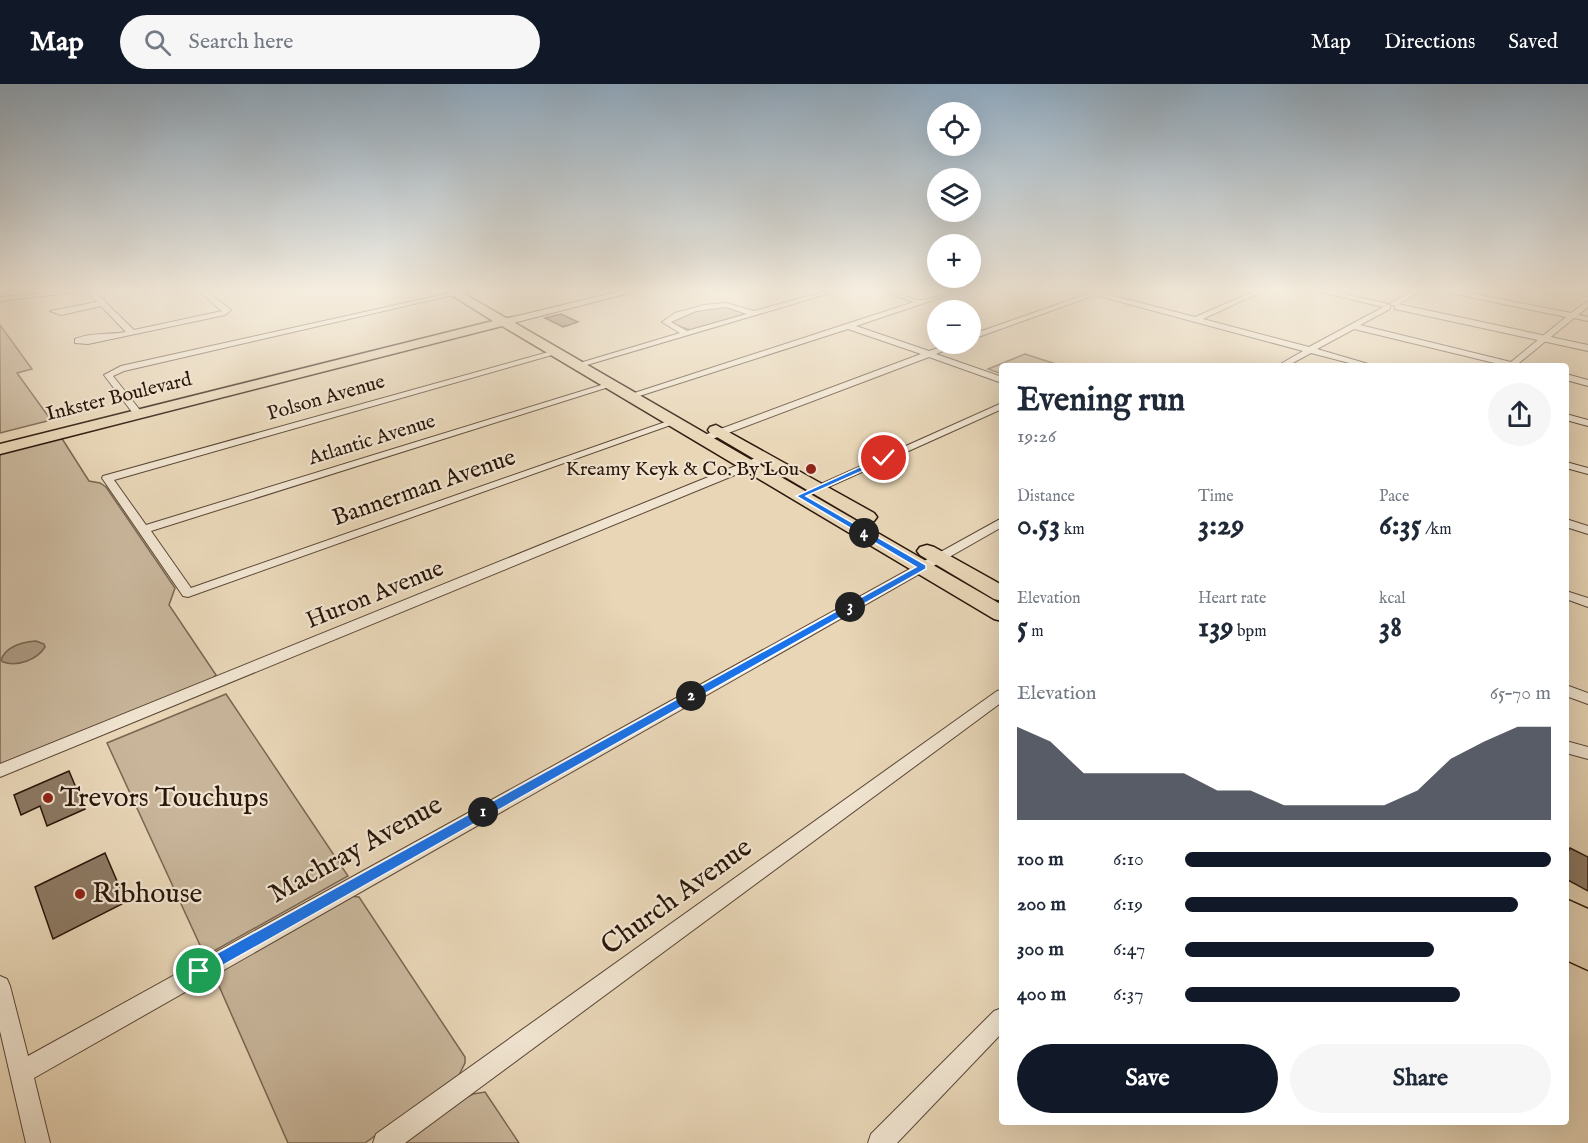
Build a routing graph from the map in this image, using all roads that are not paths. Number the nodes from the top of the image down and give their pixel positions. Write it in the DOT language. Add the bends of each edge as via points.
graph roads {
  1 [pos="244,340"];
  2 [pos="416,340"];
  3 [pos="537,340"];
  4 [pos="545,340"];
  5 [pos="661,340"];
  6 [pos="803,340"];
  7 [pos="889,340"];
  8 [pos="1274,340"];
  9 [pos="1327,340"];
  10 [pos="1411,340"];
  11 [pos="1543,340"];
  12 [pos="1552,340"];
  13 [pos="1588,348"];
  14 [pos="1310,350"];
  15 [pos="555,353"];
  16 [pos="927,354"];
  17 [pos="928,354"];
  18 [pos="585,363"];
  19 [pos="1286,363"];
  20 [pos="1360,363"];
  21 [pos="1503,363"];
  22 [pos="1518,363"];
  23 [pos="1569,378"];
  24 [pos="999,379"];
  25 [pos="1588,382"];
  26 [pos="610,385"];
  27 [pos="638,393"];
  28 [pos="999,407"];
  29 [pos="135,410"];
  30 [pos="1569,418"];
  31 [pos="674,422"];
  32 [pos="1588,423"];
  33 [pos="720,432"];
  34 [pos="0,437"];
  35 [pos="703,439"];
  36 [pos="0,449"];
  37 [pos="765,458"];
  38 [pos="748,466"];
  39 [pos="1569,466"];
  40 [pos="1588,471"];
  41 [pos="818,488"];
  42 [pos="800,496"];
  43 [pos="999,524"];
  44 [pos="1569,524"];
  45 [pos="143,530"];
  46 [pos="1588,530"];
  47 [pos="930,563"];
  48 [pos="999,593"];
  49 [pos="1569,596"];
  50 [pos="1588,603"];
  51 [pos="999,612"];
  52 [pos="1569,691"];
  53 [pos="999,697"];
  54 [pos="1588,699"];
  55 [pos="1569,748"];
  56 [pos="1588,753"];
  57 [pos="0,771"];
  58 [pos="1569,915"];
  59 [pos="1588,925"];
  60 [pos="1569,944"];
  61 [pos="1588,955"];
  62 [pos="0,986"];
  63 [pos="999,1021"];
  64 [pos="22,1072"];
  65 [pos="39,1143"];
  66 [pos="385,1143"];
  67 [pos="880,1143"];
  1 -- 29 [label="street" via="108,375"];
  2 -- 29 [label="main road, Inkster Boulevard"];
  3 -- 15 [label="main road"];
  4 -- 18 [label="main road"];
  5 -- 18 [label="street"];
  6 -- 27 [label="street"];
  7 -- 16 [label="street"];
  8 -- 14 [label="street"];
  9 -- 14 [label="street"];
  10 -- 21 [label="street"];
  11 -- 22 [label="street"];
  12 -- 13 [label="street"];
  14 -- 19 [label="street"];
  14 -- 20 [label="street"];
  15 -- 18 [label="main road"];
  15 -- 45 [label="street, Polson Avenue" via="107,478"];
  17 -- 24 [label="street"];
  17 -- 33 [label="street"];
  18 -- 26 [label="main road"];
  18 -- 27 [label="main road"];
  23 -- 25 [label="street"];
  26 -- 27 [label="main road"];
  26 -- 45 [label="street, Atlantic Avenue"];
  27 -- 31 [label="main road"];
  27 -- 33 [label="main road"];
  28 -- 41 [label="street"];
  29 -- 34 [label="main road, Inkster Boulevard"];
  29 -- 36 [label="main road, Inkster Boulevard"];
  30 -- 32 [label="street"];
  31 -- 35 [label="main road"];
  31 -- 45 [label="street, Bannerman Avenue" via="188,594"];
  33 -- 35 [label="street"];
  33 -- 37 [label="main road"];
  35 -- 38 [label="main road"];
  37 -- 38 [label="street, Huron Avenue"];
  37 -- 41 [label="main road"];
  38 -- 42 [label="main road"];
  38 -- 57 [label="street, Huron Avenue"];
  39 -- 40 [label="street"];
  41 -- 42 [label="street"];
  41 -- 47 [label="main road"];
  42 -- 47 [label="main road"];
  43 -- 47 [label="street, Machray Avenue"];
  44 -- 46 [label="street"];
  47 -- 48 [label="main road"];
  47 -- 51 [label="main road"];
  47 -- 64 [label="street, Machray Avenue"];
  49 -- 50 [label="street"];
  52 -- 54 [label="street"];
  53 -- 66 [label="street, Church Avenue"];
  55 -- 56 [label="street"];
  58 -- 59 [label="main road"];
  60 -- 61 [label="main road"];
  62 -- 64 [label="street"];
  63 -- 67 [label="street"];
  64 -- 65 [label="street"];
}
